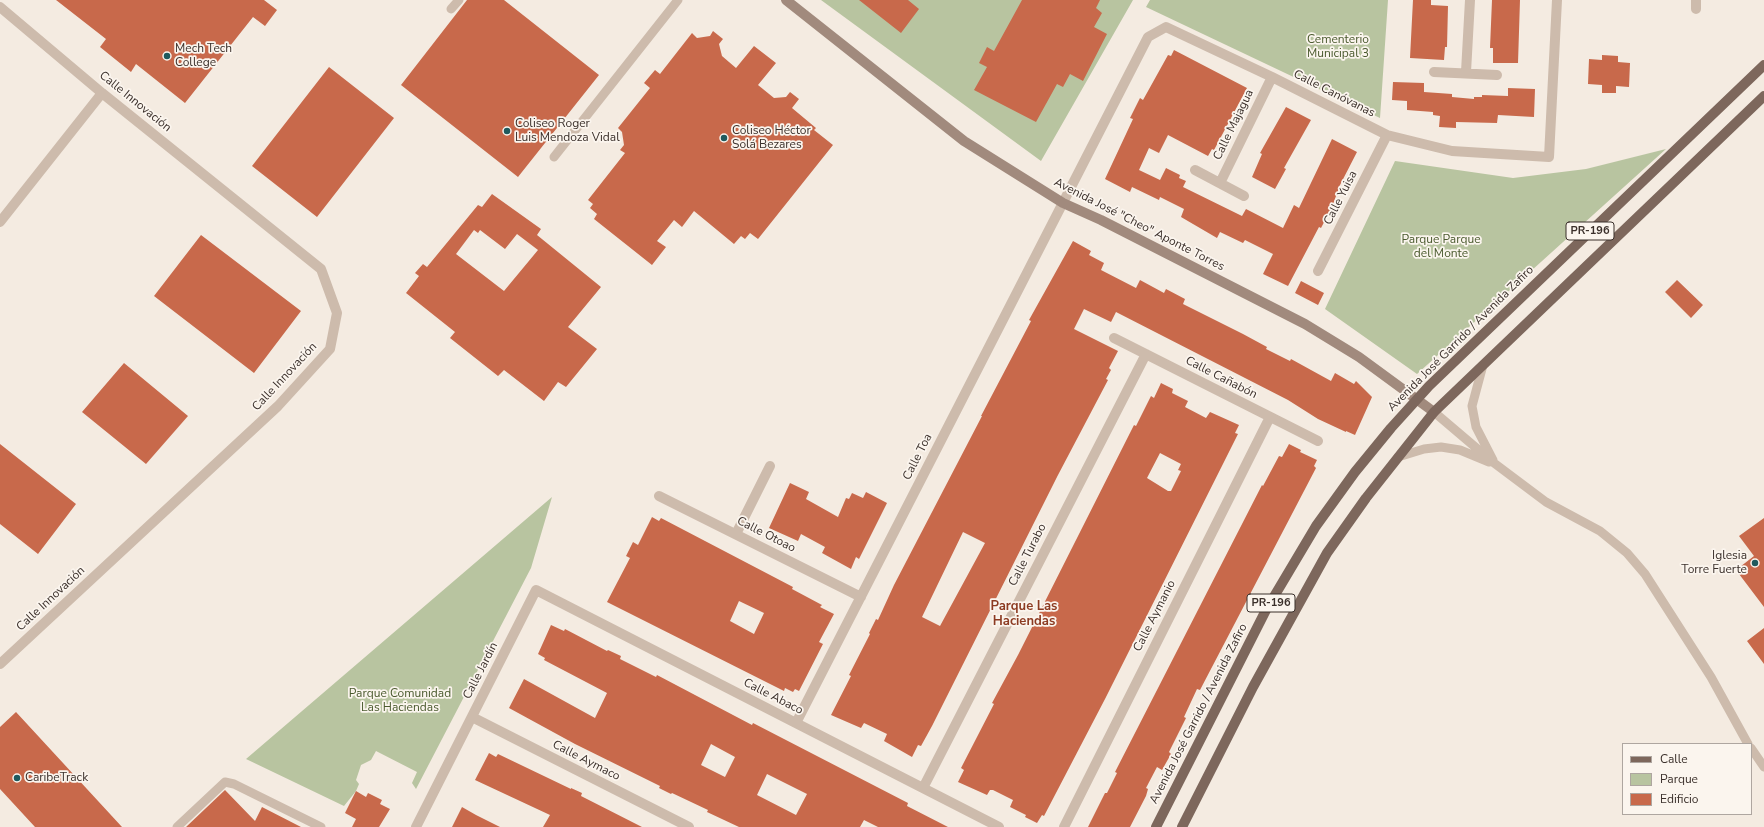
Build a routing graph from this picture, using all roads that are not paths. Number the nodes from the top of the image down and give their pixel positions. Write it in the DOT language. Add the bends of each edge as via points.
graph roads {
  1 [pos="459,0"];
  2 [pos="678,0"];
  3 [pos="786,0"];
  4 [pos="1470,0"];
  5 [pos="1557,0"];
  6 [pos="0,7"];
  7 [pos="451,9"];
  8 [pos="1764,65"];
  9 [pos="1434,72"];
  10 [pos="1466,72"];
  11 [pos="1497,75"];
  12 [pos="1272,77"];
  13 [pos="102,93"];
  14 [pos="1764,96"];
  15 [pos="1387,135"];
  16 [pos="554,157"];
  17 [pos="1195,170"];
  18 [pos="1220,183"];
  19 [pos="1244,196"];
  20 [pos="1063,203"];
  21 [pos="0,222"];
  22 [pos="1318,271"];
  23 [pos="1114,338"];
  24 [pos="1146,354"];
  25 [pos="1483,364"];
  26 [pos="1417,399"];
  27 [pos="1434,412"];
  28 [pos="1270,417"];
  29 [pos="1318,441"];
  30 [pos="1398,457"];
  31 [pos="1494,464"];
  32 [pos="770,466"];
  33 [pos="659,496"];
  34 [pos="736,534"];
  35 [pos="536,590"];
  36 [pos="861,597"];
  37 [pos="0,664"];
  38 [pos="472,717"];
  39 [pos="796,723"];
  40 [pos="1747,743"];
  41 [pos="1752,749"];
  42 [pos="1764,767"];
  43 [pos="923,788"];
  44 [pos="177,827"];
  45 [pos="321,827"];
  46 [pos="416,827"];
  47 [pos="689,827"];
  48 [pos="999,827"];
  49 [pos="1064,827"];
  50 [pos="1156,827"];
  51 [pos="1182,827"];
  1 -- 7 [label="lane"];
  2 -- 16 [label="lane"];
  3 -- 20 [label="street, Avenida José \"Cheo\" Aponte Torres" via="952,133"];
  4 -- 10 [label="street"];
  5 -- 15 [label="street, Calle Canóvanas" via="1549,157 1452,151"];
  6 -- 13 [label="street, Calle Innovación"];
  8 -- 26 [label="main road, Avenida José Garrido / Avenida Zafiro / PR-196"];
  9 -- 10 [label="street"];
  10 -- 11 [label="street"];
  12 -- 15 [label="street, Calle Canóvanas"];
  12 -- 18 [label="street, Calle Majagua"];
  12 -- 20 [label="street, Calle Canóvanas" via="1166,27 1148,37"];
  13 -- 21 [label="street"];
  13 -- 37 [label="street, Calle Innovación" via="321,269 337,313 330,349 278,406"];
  14 -- 25 [label="main road, PR-196"];
  15 -- 22 [label="street, Calle Yuisa"];
  17 -- 18 [label="street"];
  18 -- 19 [label="street"];
  20 -- 26 [label="street, Avenida José \"Cheo\" Aponte Torres" via="1305,324 1359,357"];
  20 -- 36 [label="street, Calle Toa"];
  23 -- 24 [label="street, Calle Cañabón"];
  24 -- 28 [label="street, Calle Cañabón"];
  24 -- 43 [label="street, Calle Turabo"];
  25 -- 27 [label="main road, PR-196"];
  25 -- 31 [label="lane" via="1472,406 1476,427"];
  26 -- 27 [label="street, Avenida José \"Cheo\" Aponte Torres"];
  26 -- 50 [label="main road, Avenida José Garrido / Avenida Zafiro / PR-196" via="1355,472 1316,526 1266,610"];
  27 -- 30 [label="main road, PR-196"];
  27 -- 31 [label="lane"];
  28 -- 29 [label="street, Calle Cañabón"];
  28 -- 49 [label="street, Calle Aymanio"];
  30 -- 31 [label="lane" via="1424,449 1442,447 1460,450"];
  30 -- 51 [label="main road, PR-196" via="1327,553 1252,687"];
  31 -- 40 [label="lane" via="1546,502 1600,531 1628,553 1645,574 1711,677"];
  32 -- 34 [label="street"];
  33 -- 34 [label="street, Calle Otoao"];
  34 -- 36 [label="street, Calle Otoao"];
  35 -- 38 [label="street, Calle Jardín"];
  35 -- 39 [label="street, Calle Abaco"];
  36 -- 39 [label="street, Calle Toa"];
  38 -- 46 [label="street, Calle Jardín"];
  38 -- 47 [label="street, Calle Aymaco"];
  39 -- 43 [label="street, Calle Abaco"];
  41 -- 42 [label="lane"];
  43 -- 48 [label="street, Calle Abaco"];
  44 -- 45 [label="lane" via="225,782 234,784"];
}
